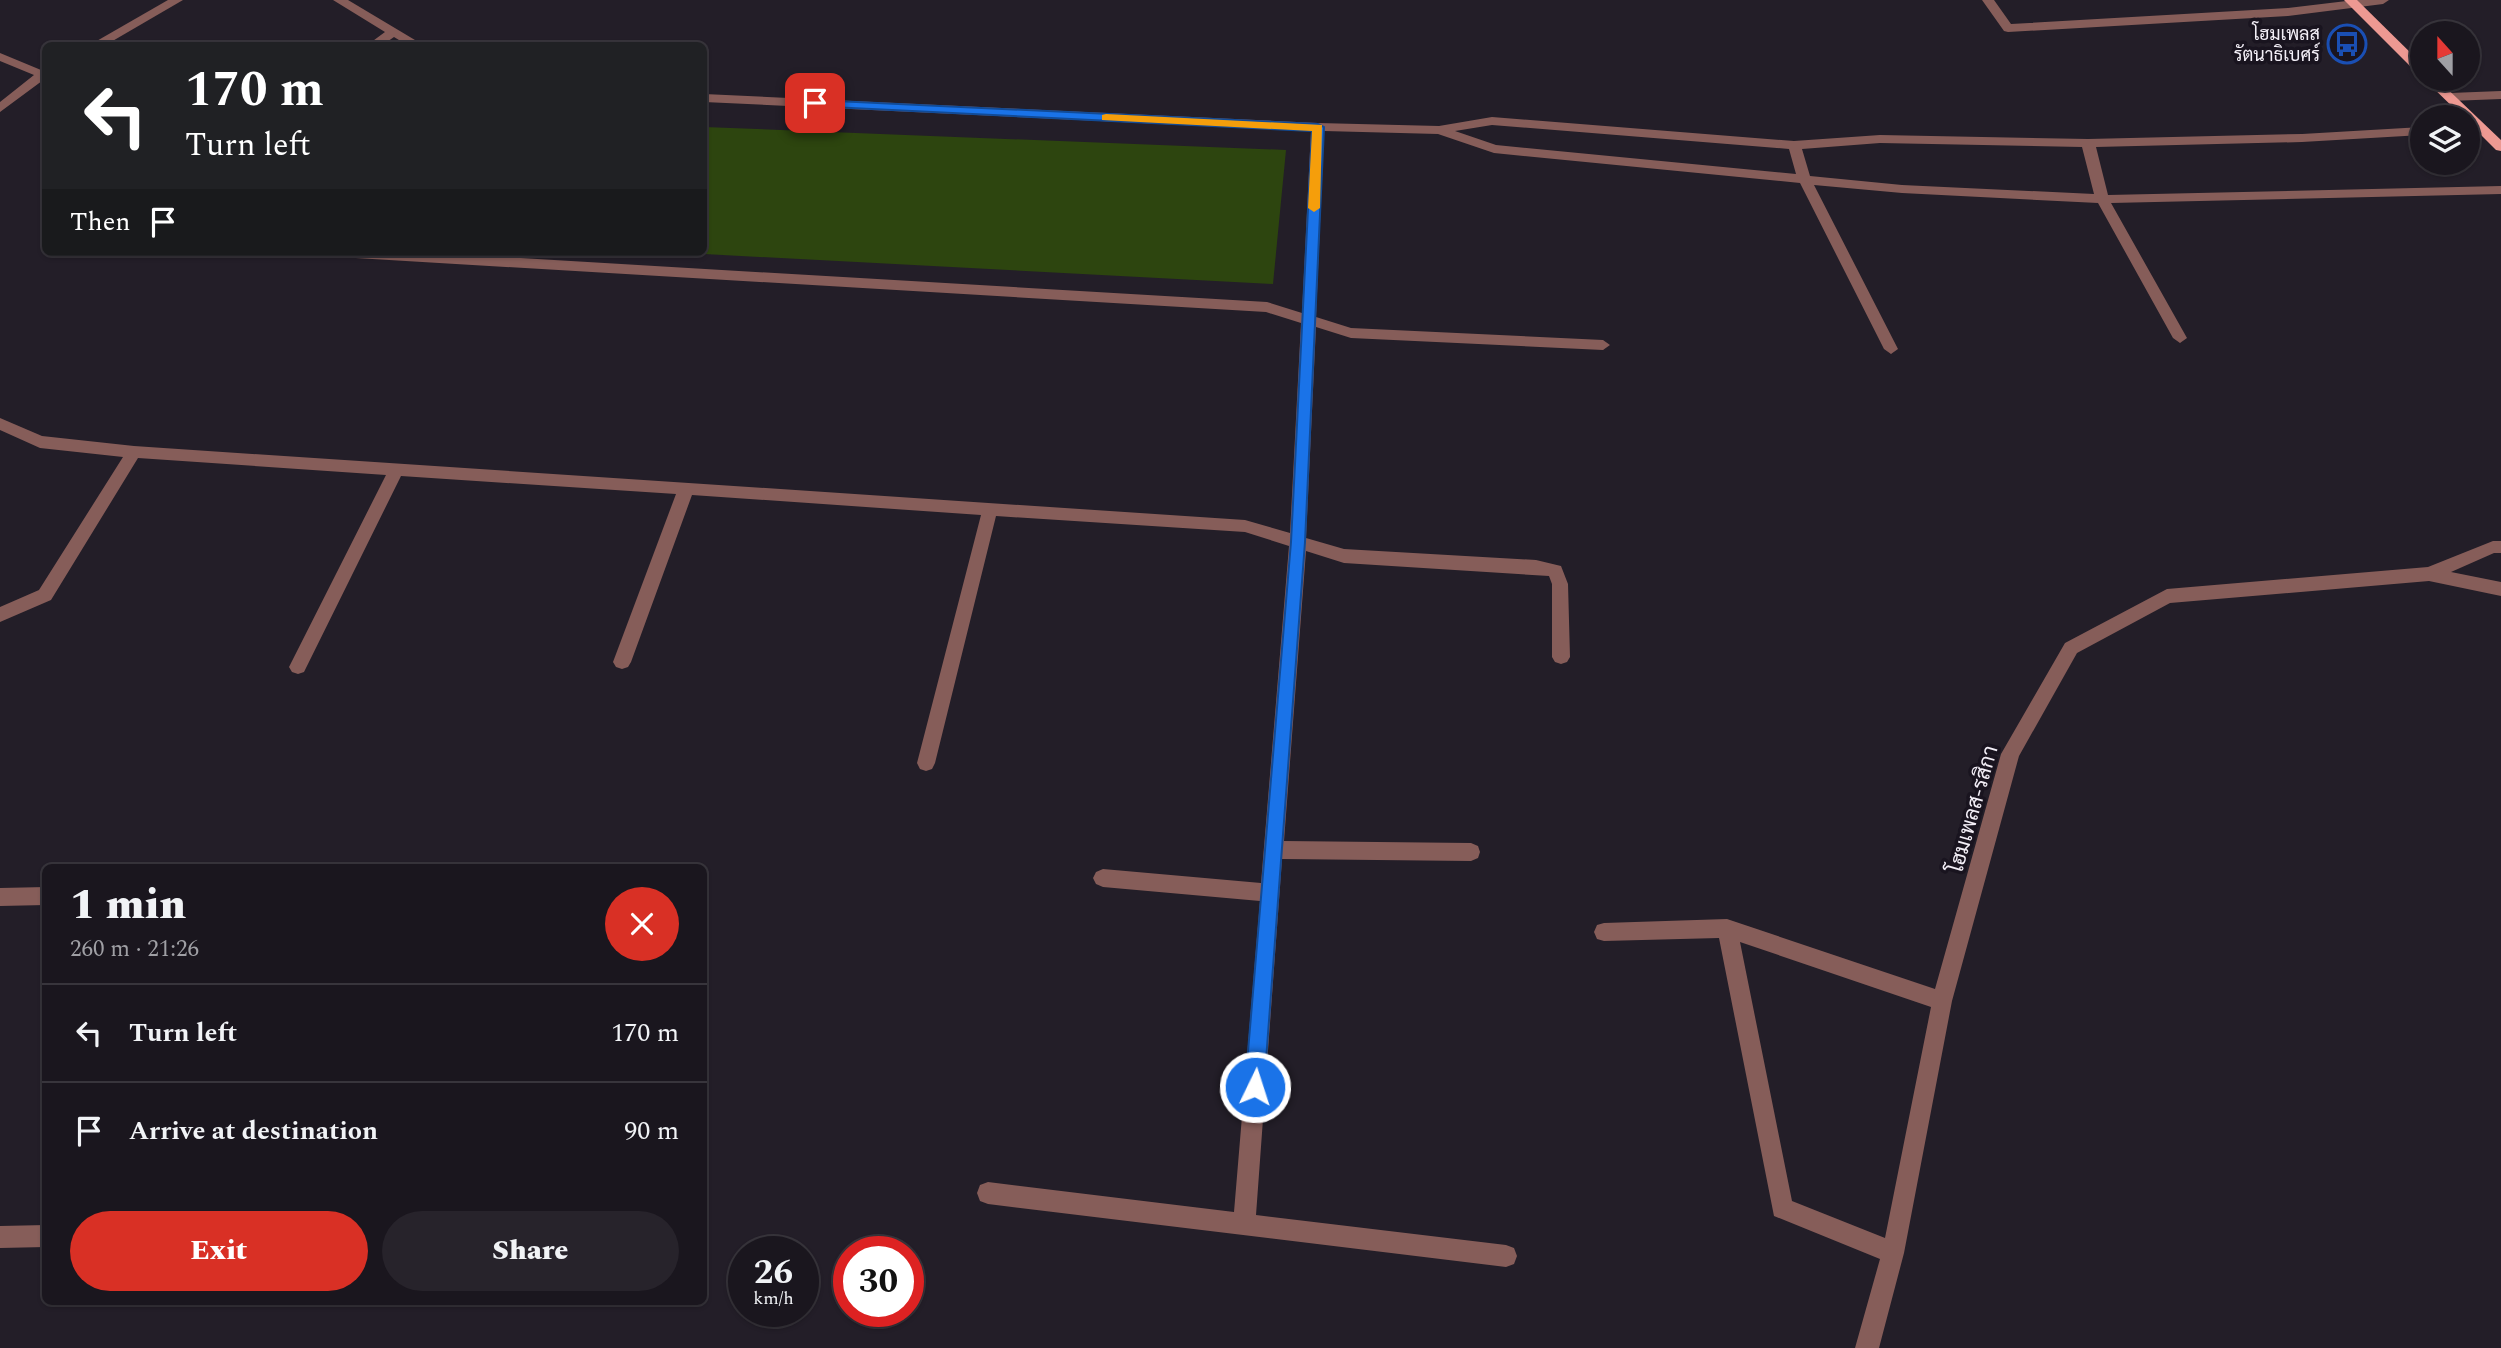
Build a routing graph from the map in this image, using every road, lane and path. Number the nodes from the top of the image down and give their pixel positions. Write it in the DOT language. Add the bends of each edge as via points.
graph roads {
  1 [pos="177,0"];
  2 [pos="340,0"];
  3 [pos="1988,0"];
  4 [pos="2383,0"];
  5 [pos="2352,2"];
  6 [pos="394,31"];
  7 [pos="101,42"];
  8 [pos="378,42"];
  9 [pos="412,42"];
  10 [pos="0,57"];
  11 [pos="2410,59"];
  12 [pos="42,73"];
  13 [pos="42,74"];
  14 [pos="2443,91"];
  15 [pos="2501,95"];
  16 [pos="2450,97"];
  17 [pos="707,98"];
  18 [pos="2456,105"];
  19 [pos="0,108"];
  20 [pos="1318,127"];
  21 [pos="1438,130"];
  22 [pos="2410,132"];
  23 [pos="2480,132"];
  24 [pos="2088,143"];
  25 [pos="1794,145"];
  26 [pos="2501,147"];
  27 [pos="1804,178"];
  28 [pos="2501,190"];
  29 [pos="2102,199"];
  30 [pos="406,256"];
  31 [pos="1310,320"];
  32 [pos="2180,338"];
  33 [pos="1602,345"];
  34 [pos="1891,349"];
  35 [pos="0,424"];
  36 [pos="134,452"];
  37 [pos="396,470"];
  38 [pos="686,489"];
  39 [pos="990,509"];
  40 [pos="1298,542"];
  41 [pos="2501,547"];
  42 [pos="2430,574"];
  43 [pos="2501,589"];
  44 [pos="0,615"];
  45 [pos="1561,657"];
  46 [pos="622,662"];
  47 [pos="298,667"];
  48 [pos="926,763"];
  49 [pos="1274,850"];
  50 [pos="1471,852"];
  51 [pos="1103,878"];
  52 [pos="1270,893"];
  53 [pos="42,896"];
  54 [pos="0,897"];
  55 [pos="1727,928"];
  56 [pos="1604,932"];
  57 [pos="1942,1001"];
  58 [pos="988,1193"];
  59 [pos="1244,1225"];
  60 [pos="42,1236"];
  61 [pos="0,1237"];
  62 [pos="1893,1253"];
  63 [pos="1506,1256"];
  64 [pos="1867,1348"];
  1 -- 7 [label="street"];
  2 -- 6 [label="street"];
  3 -- 5 [label="street" via="2008,28 2288,12"];
  4 -- 5 [label="street"];
  5 -- 11 [label="main road"];
  6 -- 8 [label="street"];
  6 -- 9 [label="street"];
  10 -- 12 [label="street"];
  13 -- 19 [label="street"];
  14 -- 16 [label="main road"];
  15 -- 16 [label="street"];
  16 -- 18 [label="main road"];
  17 -- 20 [label="street"];
  20 -- 21 [label="street"];
  20 -- 31 [label="street"];
  21 -- 25 [label="street" via="1492,121"];
  21 -- 27 [label="street" via="1494,149"];
  22 -- 24 [label="street"];
  23 -- 26 [label="main road"];
  24 -- 25 [label="street" via="1880,139"];
  24 -- 29 [label="street"];
  25 -- 27 [label="street"];
  27 -- 29 [label="street" via="1902,189"];
  27 -- 34 [label="street"];
  28 -- 29 [label="street"];
  29 -- 32 [label="street"];
  30 -- 31 [label="street" via="1267,307"];
  31 -- 33 [label="street" via="1351,333"];
  31 -- 40 [label="street"];
  35 -- 36 [label="street" via="40,442"];
  36 -- 37 [label="street"];
  36 -- 44 [label="street" via="45,595"];
  37 -- 38 [label="street"];
  37 -- 47 [label="street"];
  38 -- 39 [label="street"];
  38 -- 46 [label="street"];
  39 -- 40 [label="street" via="1245,526"];
  39 -- 48 [label="street"];
  40 -- 45 [label="street" via="1344,556 1555,571 1560,584"];
  40 -- 49 [label="street"];
  41 -- 42 [label="street"];
  42 -- 43 [label="street, โฮมเพลส-รสิกา"];
  42 -- 57 [label="street, โฮมเพลส-รสิกา" via="2167,596 2070,648 2010,754"];
  49 -- 50 [label="street"];
  49 -- 52 [label="street"];
  51 -- 52 [label="street"];
  52 -- 59 [label="street"];
  53 -- 54 [label="street"];
  55 -- 56 [label="street"];
  55 -- 57 [label="street"];
  55 -- 62 [label="street" via="1782,1208"];
  57 -- 62 [label="street, โฮมเพลส-รสิกา"];
  58 -- 59 [label="street"];
  59 -- 63 [label="street"];
  60 -- 61 [label="street"];
  62 -- 64 [label="street, โฮมเพลส-รสิกา"];
}
